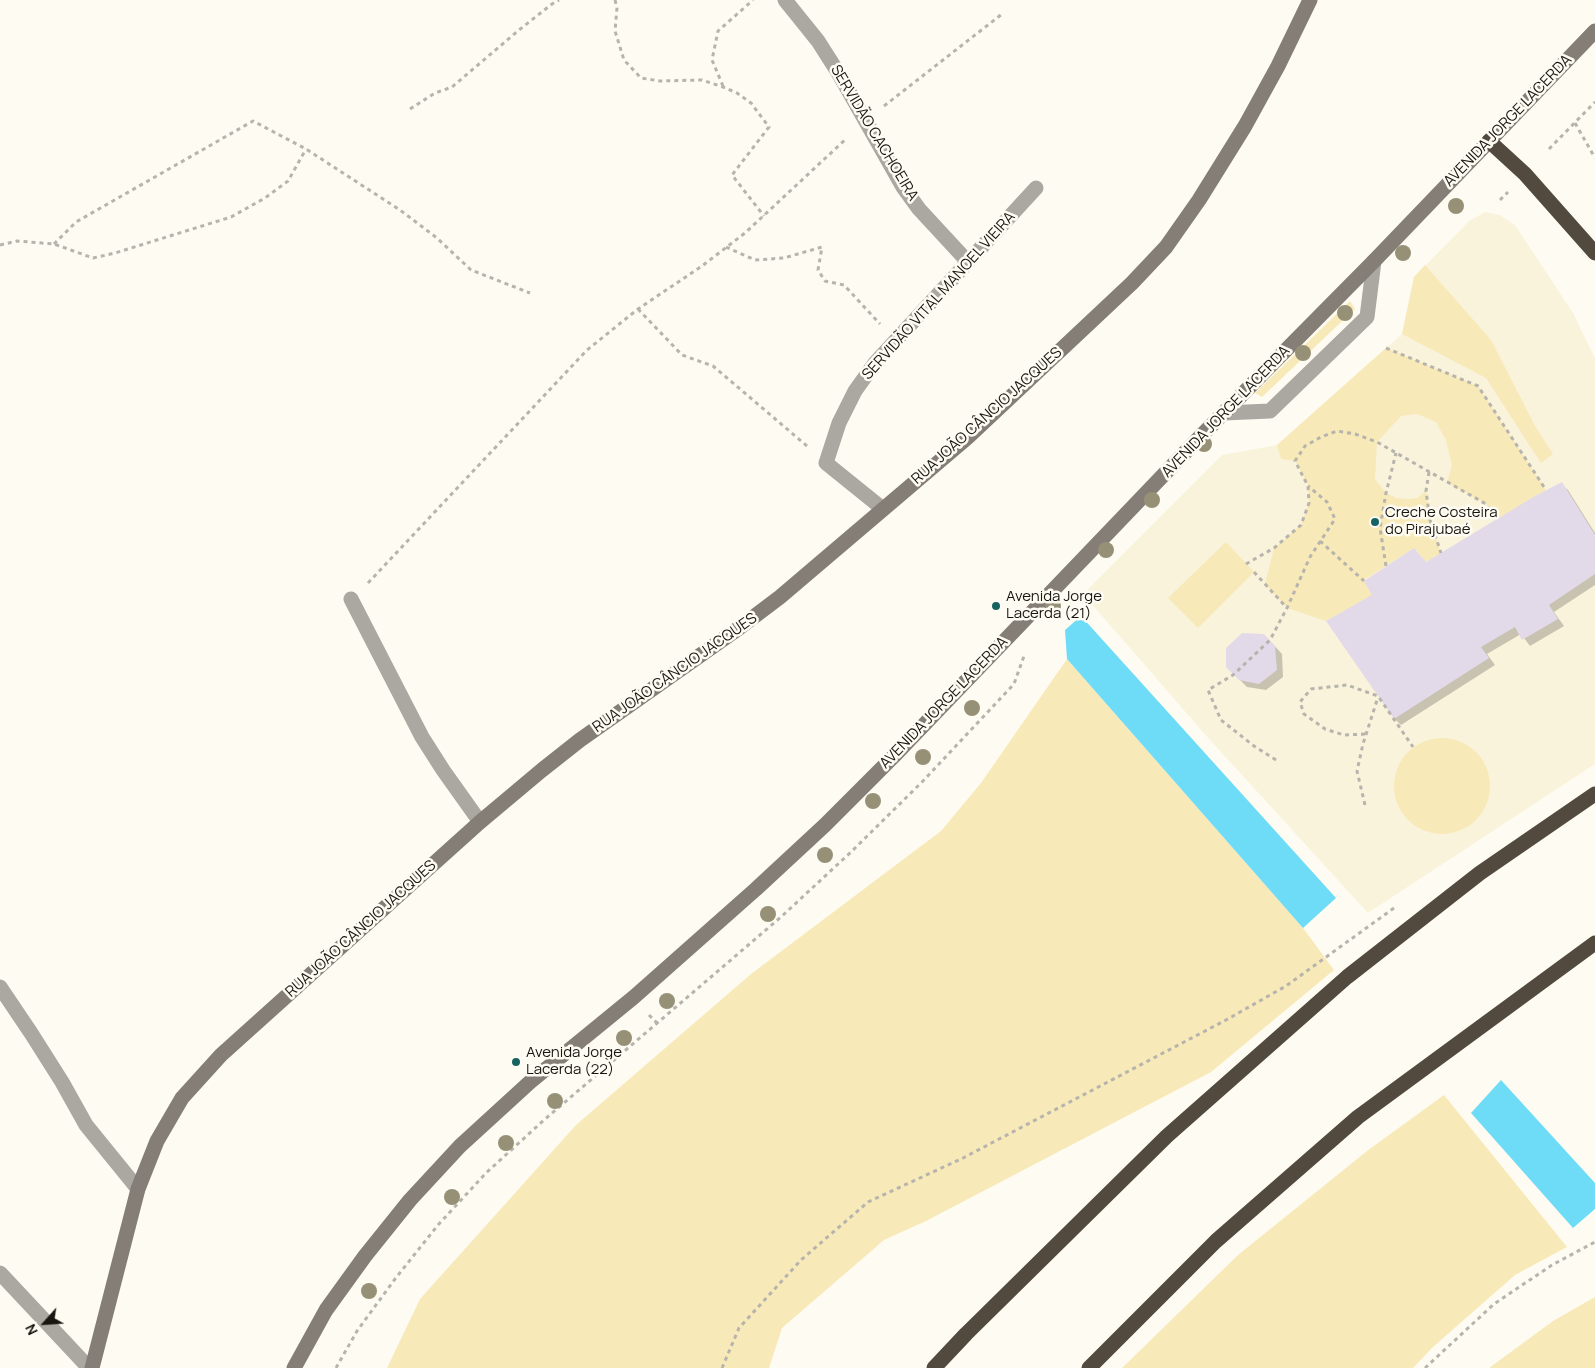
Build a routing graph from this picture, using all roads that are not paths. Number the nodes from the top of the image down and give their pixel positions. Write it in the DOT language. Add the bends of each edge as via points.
graph roads {
  1 [pos="785,0"];
  2 [pos="1310,0"];
  3 [pos="1595,31"];
  4 [pos="1489,141"];
  5 [pos="1036,188"];
  6 [pos="1595,253"];
  7 [pos="1374,261"];
  8 [pos="968,262"];
  9 [pos="1224,413"];
  10 [pos="883,509"];
  11 [pos="351,598"];
  12 [pos="1595,794"];
  13 [pos="480,822"];
  14 [pos="1595,943"];
  15 [pos="0,988"];
  16 [pos="138,1189"];
  17 [pos="0,1273"];
  18 [pos="90,1368"];
  19 [pos="294,1368"];
  20 [pos="934,1368"];
  21 [pos="1089,1368"];
  1 -- 8 [label="street, SERVIDÃO CACHOEIRA" via="839,74 903,187"];
  2 -- 10 [label="street, RUA JOÃO CÂNCIO JACQUES" via="1245,126 1166,247 968,437"];
  3 -- 4 [label="street, AVENIDA JORGE LACERDA"];
  4 -- 6 [label="highway" via="1525,174"];
  4 -- 7 [label="street, AVENIDA JORGE LACERDA"];
  5 -- 8 [label="street, SERVIDÃO VITAL MANOEL VIEIRA"];
  7 -- 9 [label="street, AVENIDA JORGE LACERDA"];
  7 -- 9 [label="street" via="1367,317 1270,411"];
  8 -- 10 [label="street, SERVIDÃO VITAL MANOEL VIEIRA" via="875,363 839,422 826,463"];
  9 -- 19 [label="street, AVENIDA JORGE LACERDA" via="826,825 634,997 525,1087 460,1146 410,1200 365,1256 326,1310"];
  10 -- 13 [label="street, RUA JOÃO CÂNCIO JACQUES" via="780,597 580,740"];
  11 -- 13 [label="street" via="422,737"];
  12 -- 20 [label="highway" via="1480,873 1347,977 1167,1136"];
  13 -- 16 [label="street, RUA JOÃO CÂNCIO JACQUES" via="221,1055 182,1098 157,1141"];
  14 -- 21 [label="highway" via="1358,1117 1216,1241"];
  15 -- 16 [label="street" via="62,1082 86,1125"];
  16 -- 18 [label="street, RUA JOÃO CÂNCIO JACQUES"];
  17 -- 18 [label="street"];
}
